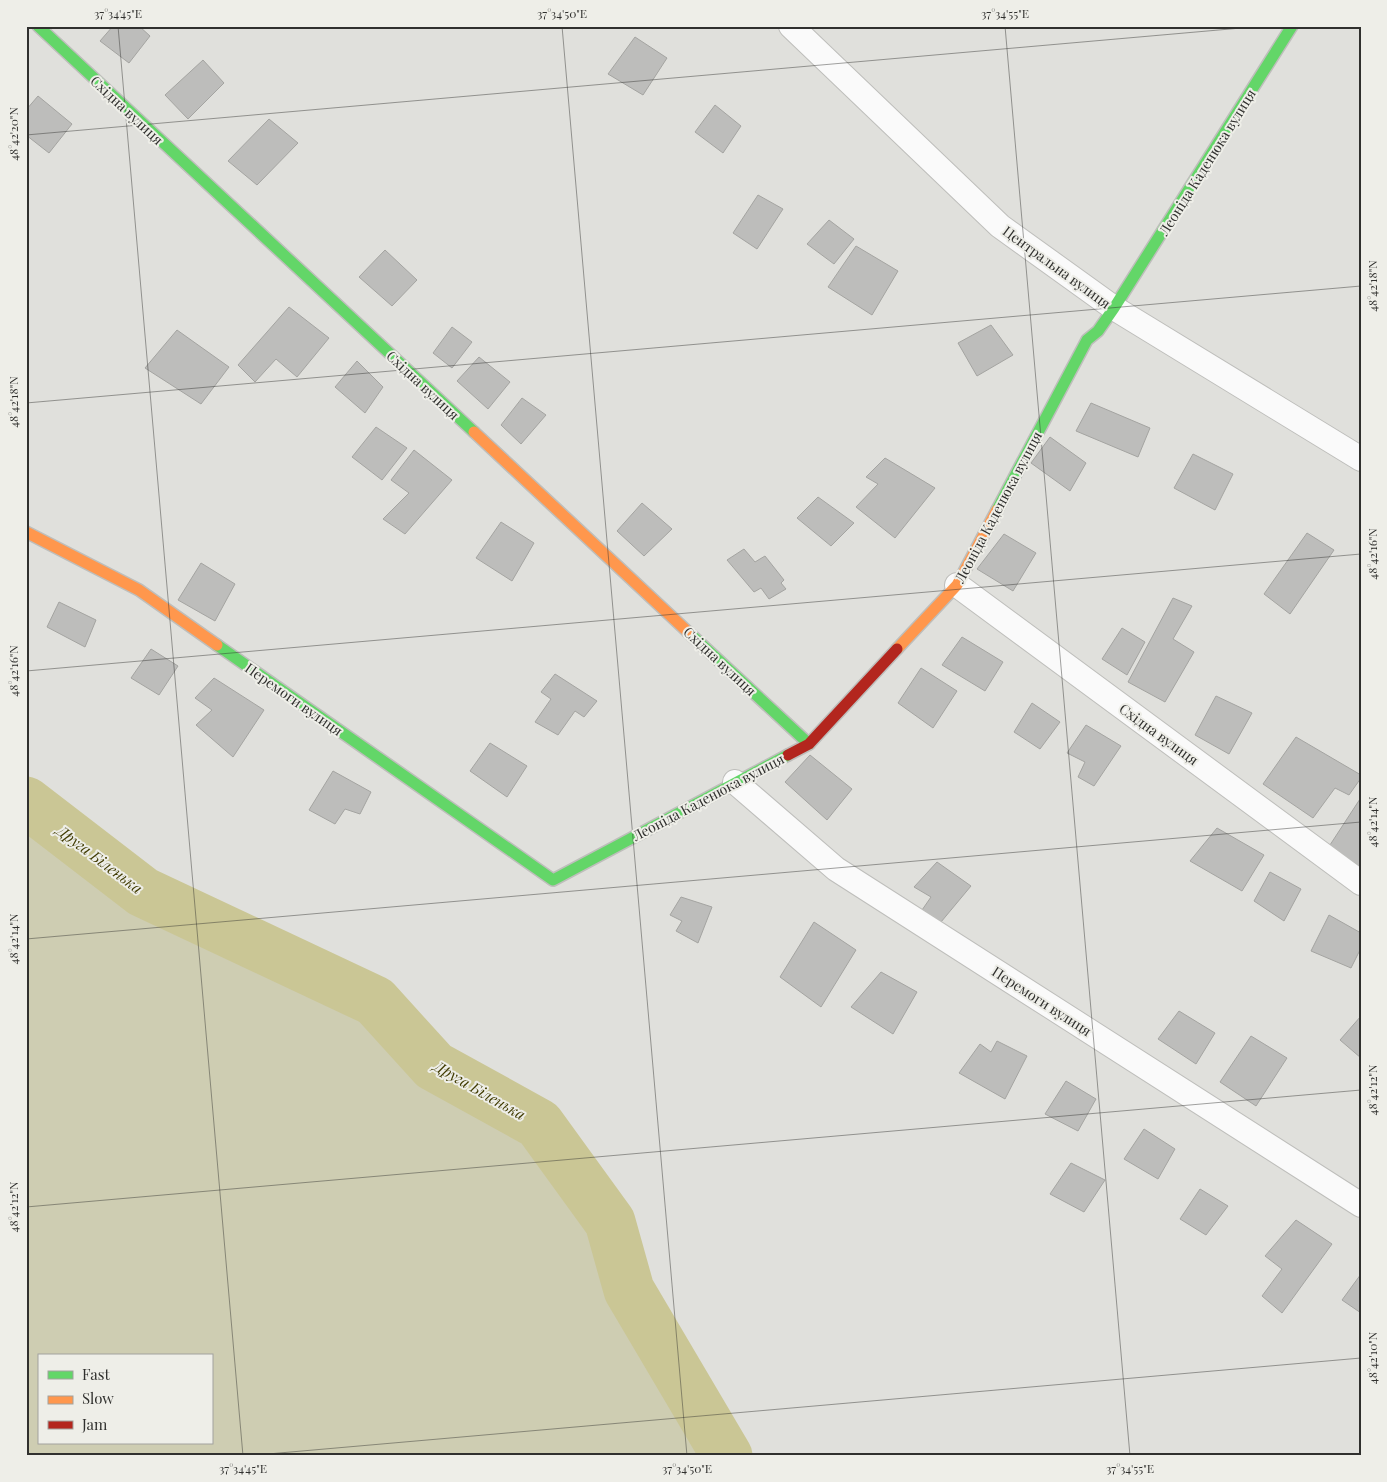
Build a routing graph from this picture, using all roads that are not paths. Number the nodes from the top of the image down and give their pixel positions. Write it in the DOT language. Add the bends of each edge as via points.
graph roads {
  1 [pos="38,26"];
  2 [pos="791,26"];
  3 [pos="1292,26"];
  4 [pos="1114,308"];
  5 [pos="1361,459"];
  6 [pos="26,532"];
  7 [pos="957,585"];
  8 [pos="809,744"];
  9 [pos="735,782"];
  10 [pos="553,880"];
  11 [pos="1361,883"];
  12 [pos="1361,1205"];
  1 -- 8 [label="street, Східна вулиця"];
  2 -- 4 [label="street, Центральна вулиця" via="1000,226"];
  3 -- 4 [label="street, Леоніда Каденюка вулиця"];
  4 -- 5 [label="street, Центральна вулиця"];
  4 -- 7 [label="street, Леоніда Каденюка вулиця" via="1098,331 1087,340"];
  6 -- 10 [label="street, Перемоги вулиця" via="138,590"];
  7 -- 8 [label="street, Леоніда Каденюка вулиця"];
  7 -- 11 [label="street, Східна вулиця"];
  8 -- 9 [label="street, Леоніда Каденюка вулиця"];
  9 -- 10 [label="street, Леоніда Каденюка вулиця"];
  9 -- 12 [label="street, Перемоги вулиця" via="836,869"];
}
